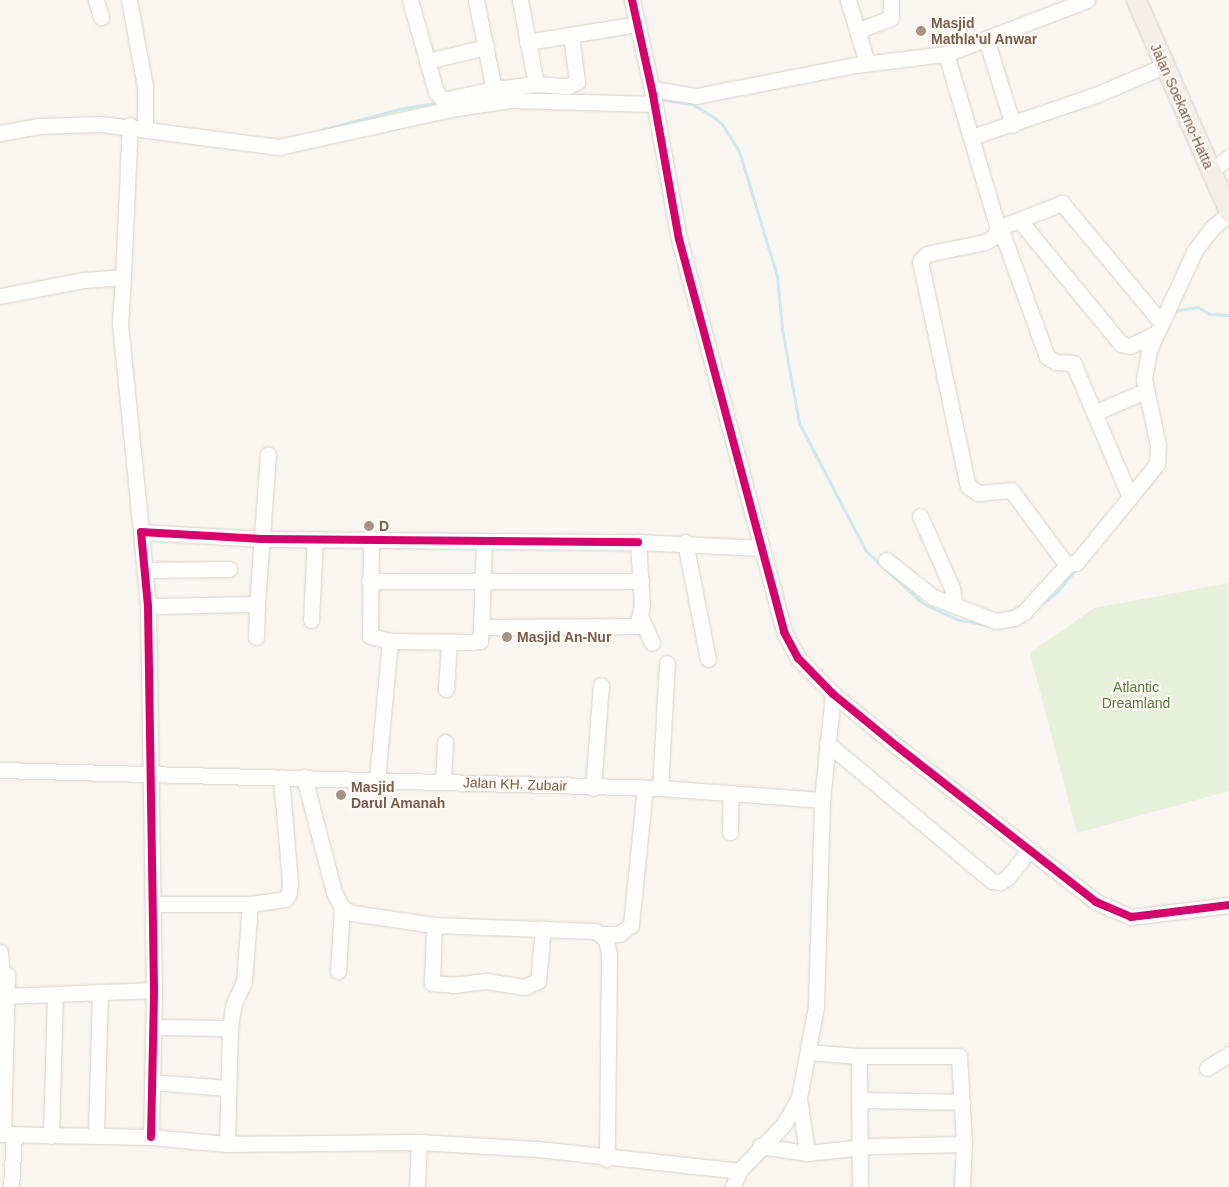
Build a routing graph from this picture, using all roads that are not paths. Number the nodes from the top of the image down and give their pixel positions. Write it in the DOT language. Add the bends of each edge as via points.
graph roads {
  1 [pos="96,0"];
  2 [pos="129,0"];
  3 [pos="410,0"];
  4 [pos="476,0"];
  5 [pos="520,0"];
  6 [pos="632,0"];
  7 [pos="848,0"];
  8 [pos="890,0"];
  9 [pos="1088,0"];
  10 [pos="1136,0"];
  11 [pos="101,17"];
  12 [pos="637,24"];
  13 [pos="857,31"];
  14 [pos="571,36"];
  15 [pos="986,39"];
  16 [pos="527,42"];
  17 [pos="486,47"];
  18 [pos="946,54"];
  19 [pos="427,62"];
  20 [pos="867,63"];
  21 [pos="1164,66"];
  22 [pos="536,84"];
  23 [pos="494,89"];
  24 [pos="511,94"];
  25 [pos="654,97"];
  26 [pos="142,124"];
  27 [pos="1013,125"];
  28 [pos="0,133"];
  29 [pos="972,137"];
  30 [pos="1229,157"];
  31 [pos="1211,171"];
  32 [pos="1229,213"];
  33 [pos="1020,221"];
  34 [pos="999,228"];
  35 [pos="123,277"];
  36 [pos="0,296"];
  37 [pos="1157,327"];
  38 [pos="1145,391"];
  39 [pos="1094,413"];
  40 [pos="268,454"];
  41 [pos="1130,497"];
  42 [pos="920,516"];
  43 [pos="141,532"];
  44 [pos="370,538"];
  45 [pos="262,539"];
  46 [pos="315,539"];
  47 [pos="484,542"];
  48 [pos="638,542"];
  49 [pos="685,542"];
  50 [pos="761,548"];
  51 [pos="886,560"];
  52 [pos="1068,564"];
  53 [pos="146,570"];
  54 [pos="230,570"];
  55 [pos="641,581"];
  56 [pos="370,582"];
  57 [pos="484,582"];
  58 [pos="257,604"];
  59 [pos="148,606"];
  60 [pos="955,606"];
  61 [pos="641,618"];
  62 [pos="311,620"];
  63 [pos="481,627"];
  64 [pos="256,637"];
  65 [pos="390,640"];
  66 [pos="449,642"];
  67 [pos="652,643"];
  68 [pos="708,660"];
  69 [pos="667,663"];
  70 [pos="601,685"];
  71 [pos="446,689"];
  72 [pos="833,694"];
  73 [pos="445,742"];
  74 [pos="827,743"];
  75 [pos="0,770"];
  76 [pos="148,776"];
  77 [pos="281,777"];
  78 [pos="304,777"];
  79 [pos="377,779"];
  80 [pos="443,781"];
  81 [pos="592,788"];
  82 [pos="653,788"];
  83 [pos="731,793"];
  84 [pos="822,800"];
  85 [pos="730,832"];
  86 [pos="1029,851"];
  87 [pos="153,904"];
  88 [pos="250,904"];
  89 [pos="1229,904"];
  90 [pos="342,908"];
  91 [pos="434,925"];
  92 [pos="544,928"];
  93 [pos="602,934"];
  94 [pos="0,952"];
  95 [pos="338,970"];
  96 [pos="1,975"];
  97 [pos="154,990"];
  98 [pos="100,992"];
  99 [pos="6,996"];
  100 [pos="55,996"];
  101 [pos="153,1027"];
  102 [pos="230,1028"];
  103 [pos="808,1052"];
  104 [pos="1229,1054"];
  105 [pos="859,1056"];
  106 [pos="1207,1068"];
  107 [pos="152,1082"];
  108 [pos="228,1088"];
  109 [pos="799,1098"];
  110 [pos="860,1100"];
  111 [pos="962,1102"];
  112 [pos="2,1104"];
  113 [pos="6,1134"];
  114 [pos="96,1135"];
  115 [pos="51,1136"];
  116 [pos="151,1137"];
  117 [pos="419,1142"];
  118 [pos="227,1144"];
  119 [pos="964,1144"];
  120 [pos="760,1146"];
  121 [pos="862,1147"];
  122 [pos="807,1153"];
  123 [pos="607,1158"];
  124 [pos="739,1171"];
  125 [pos="11,1187"];
  126 [pos="417,1187"];
  127 [pos="732,1187"];
  128 [pos="860,1187"];
  129 [pos="962,1187"];
  1 -- 11 [label="street"];
  2 -- 26 [label="street" via="145,86"];
  3 -- 19 [label="street"];
  4 -- 17 [label="street"];
  5 -- 16 [label="street"];
  6 -- 12 [label="street"];
  7 -- 13 [label="street"];
  8 -- 13 [label="street" via="891,18"];
  9 -- 15 [label="street"];
  10 -- 21 [label="main road, Jalan Soekarno-Hatta"];
  12 -- 14 [label="street"];
  12 -- 25 [label="street"];
  13 -- 20 [label="street"];
  14 -- 16 [label="street"];
  14 -- 22 [label="street" via="577,82 568,86"];
  15 -- 18 [label="street"];
  15 -- 27 [label="street"];
  16 -- 22 [label="street"];
  17 -- 19 [label="street"];
  17 -- 23 [label="street"];
  18 -- 20 [label="street"];
  18 -- 29 [label="street"];
  19 -- 23 [label="street" via="436,92 443,100"];
  20 -- 25 [label="street" via="696,96"];
  21 -- 27 [label="street"];
  21 -- 31 [label="main road, Jalan Soekarno-Hatta"];
  22 -- 24 [label="street"];
  23 -- 24 [label="street"];
  24 -- 25 [label="street"];
  24 -- 26 [label="street" via="279,147"];
  25 -- 50 [label="street" via="679,239"];
  26 -- 28 [label="street" via="38,126"];
  26 -- 35 [label="street"];
  27 -- 29 [label="street"];
  29 -- 34 [label="street"];
  30 -- 31 [label="street"];
  31 -- 32 [label="main road, Jalan Soekarno-Hatta"];
  32 -- 37 [label="street" via="1195,250"];
  33 -- 34 [label="street"];
  33 -- 37 [label="street" via="1121,344 1130,346"];
  33 -- 37 [label="street" via="1062,203"];
  34 -- 39 [label="street" via="1047,357 1056,362 1073,363"];
  34 -- 52 [label="street" via="988,240 927,254 920,264 968,486 978,493 1011,490"];
  35 -- 36 [label="street" via="84,280"];
  35 -- 43 [label="street" via="120,324"];
  37 -- 38 [label="street" via="1145,368"];
  38 -- 39 [label="street"];
  38 -- 41 [label="street" via="1158,458 1154,470"];
  39 -- 41 [label="street"];
  40 -- 45 [label="street"];
  41 -- 52 [label="street" via="1076,563"];
  42 -- 60 [label="street" via="952,588"];
  43 -- 45 [label="street"];
  43 -- 53 [label="street"];
  44 -- 46 [label="street"];
  44 -- 47 [label="street"];
  44 -- 56 [label="street"];
  45 -- 46 [label="street"];
  45 -- 58 [label="street"];
  46 -- 62 [label="street"];
  47 -- 48 [label="street"];
  47 -- 57 [label="street"];
  48 -- 49 [label="street"];
  48 -- 55 [label="street"];
  49 -- 50 [label="street"];
  49 -- 68 [label="street"];
  50 -- 72 [label="street" via="789,642 806,669"];
  51 -- 60 [label="street" via="933,597"];
  52 -- 60 [label="street" via="1024,612 1014,618 996,621"];
  53 -- 54 [label="street"];
  53 -- 59 [label="street"];
  55 -- 57 [label="street"];
  55 -- 61 [label="street"];
  56 -- 57 [label="street"];
  56 -- 65 [label="street" via="369,635"];
  57 -- 63 [label="street"];
  58 -- 59 [label="street"];
  58 -- 64 [label="street"];
  59 -- 76 [label="street"];
  61 -- 63 [label="street" via="639,625 632,627"];
  61 -- 67 [label="street"];
  63 -- 66 [label="street" via="478,642"];
  65 -- 66 [label="street"];
  65 -- 79 [label="street"];
  66 -- 71 [label="street"];
  69 -- 82 [label="street"];
  70 -- 81 [label="street"];
  72 -- 74 [label="street"];
  72 -- 86 [label="street"];
  73 -- 80 [label="street"];
  74 -- 84 [label="street"];
  74 -- 86 [label="street" via="992,881 1000,882 1007,878"];
  75 -- 76 [label="street, Jalan KH. Zubair"];
  76 -- 77 [label="street, Jalan KH. Zubair"];
  76 -- 87 [label="street"];
  77 -- 78 [label="street, Jalan KH. Zubair"];
  77 -- 88 [label="street" via="289,893 279,903"];
  78 -- 79 [label="street, Jalan KH. Zubair"];
  78 -- 90 [label="street" via="334,892"];
  79 -- 80 [label="street, Jalan KH. Zubair"];
  80 -- 81 [label="street, Jalan KH. Zubair"];
  81 -- 82 [label="street, Jalan KH. Zubair"];
  82 -- 83 [label="street, Jalan KH. Zubair"];
  82 -- 93 [label="street" via="631,925 619,934"];
  83 -- 84 [label="street, Jalan KH. Zubair"];
  83 -- 85 [label="street"];
  84 -- 103 [label="street" via="817,988"];
  86 -- 89 [label="street" via="1096,902 1121,915 1142,917"];
  87 -- 88 [label="street"];
  87 -- 97 [label="street"];
  88 -- 102 [label="street" via="244,981 233,1006"];
  90 -- 91 [label="street"];
  90 -- 95 [label="street"];
  91 -- 92 [label="street"];
  91 -- 92 [label="street" via="432,983 486,981 524,987 538,981"];
  92 -- 93 [label="street" via="595,930"];
  93 -- 123 [label="street" via="609,955"];
  94 -- 96 [label="street"];
  96 -- 99 [label="street" via="7,975"];
  97 -- 98 [label="street"];
  97 -- 101 [label="street"];
  98 -- 100 [label="street"];
  98 -- 114 [label="street"];
  99 -- 100 [label="street"];
  99 -- 112 [label="street"];
  100 -- 115 [label="street"];
  101 -- 102 [label="street"];
  101 -- 107 [label="street"];
  102 -- 108 [label="street"];
  103 -- 105 [label="street"];
  103 -- 109 [label="street"];
  104 -- 106 [label="street"];
  105 -- 110 [label="street"];
  105 -- 111 [label="street" via="958,1055 962,1065"];
  107 -- 108 [label="street"];
  107 -- 116 [label="street"];
  108 -- 118 [label="street"];
  109 -- 120 [label="street" via="784,1124"];
  109 -- 122 [label="street"];
  110 -- 111 [label="street"];
  110 -- 121 [label="street"];
  111 -- 119 [label="street"];
  112 -- 113 [label="street"];
  113 -- 115 [label="street"];
  113 -- 125 [label="street"];
  114 -- 115 [label="street"];
  114 -- 116 [label="street"];
  116 -- 118 [label="street"];
  117 -- 118 [label="street"];
  117 -- 123 [label="street" via="538,1149"];
  117 -- 126 [label="street"];
  119 -- 121 [label="street"];
  119 -- 129 [label="street"];
  120 -- 122 [label="street"];
  120 -- 124 [label="street"];
  121 -- 122 [label="street"];
  121 -- 128 [label="street"];
  123 -- 124 [label="street"];
  124 -- 127 [label="street"];
}
